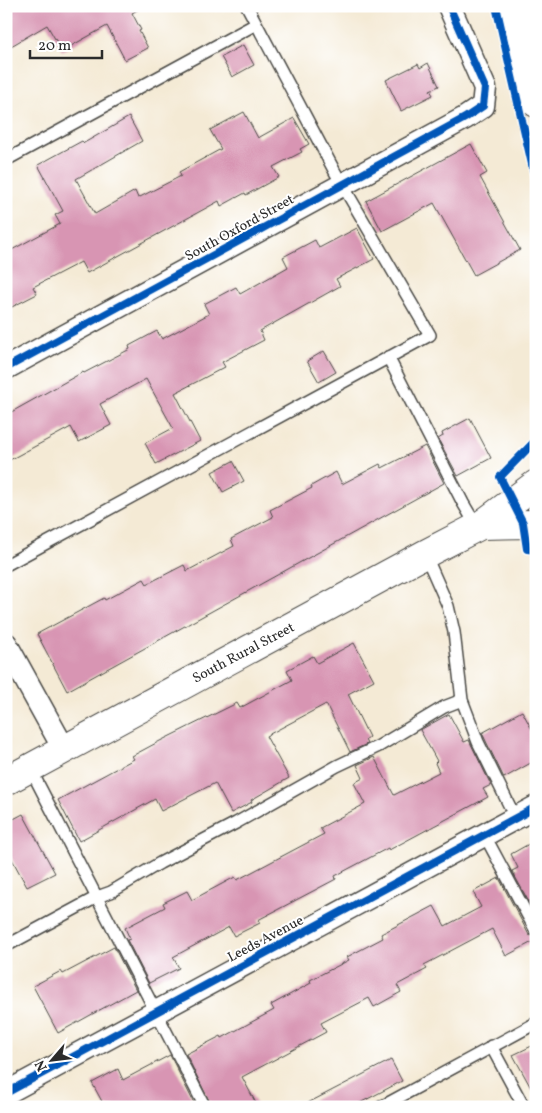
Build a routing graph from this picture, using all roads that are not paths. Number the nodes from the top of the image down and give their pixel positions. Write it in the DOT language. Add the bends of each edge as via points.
graph roads {
  1 [pos="247,6"];
  2 [pos="449,6"];
  3 [pos="514,6"];
  4 [pos="256,24"];
  5 [pos="536,104"];
  6 [pos="6,160"];
  7 [pos="342,185"];
  8 [pos="388,357"];
  9 [pos="6,368"];
  10 [pos="536,484"];
  11 [pos="536,524"];
  12 [pos="479,526"];
  13 [pos="425,554"];
  14 [pos="6,565"];
  15 [pos="6,644"];
  16 [pos="462,700"];
  17 [pos="64,749"];
  18 [pos="30,768"];
  19 [pos="6,781"];
  20 [pos="536,807"];
  21 [pos="515,817"];
  22 [pos="484,834"];
  23 [pos="97,896"];
  24 [pos="536,930"];
  25 [pos="6,946"];
  26 [pos="155,1011"];
  27 [pos="536,1023"];
  28 [pos="491,1046"];
  29 [pos="6,1093"];
  30 [pos="205,1107"];
  31 [pos="382,1107"];
  32 [pos="524,1107"];
  1 -- 4 [label="lane"];
  2 -- 7 [label="street, South Oxford Street" via="486,88 483,106"];
  3 -- 5 [label="main road"];
  4 -- 6 [label="lane"];
  4 -- 7 [label="lane"];
  7 -- 8 [label="lane" via="430,335"];
  7 -- 9 [label="street, South Oxford Street"];
  8 -- 12 [label="lane" via="463,503"];
  8 -- 14 [label="lane"];
  10 -- 12 [label="main road, South Rural Street"];
  11 -- 12 [label="main road, South Rural Street"];
  12 -- 13 [label="main road, South Rural Street"];
  13 -- 16 [label="lane" via="448,606"];
  13 -- 17 [label="main road, South Rural Street"];
  15 -- 17 [label="street"];
  16 -- 21 [label="lane" via="478,742"];
  16 -- 23 [label="lane" via="444,706 379,746 337,766 111,892"];
  17 -- 18 [label="main road, South Rural Street"];
  18 -- 19 [label="main road, South Rural Street"];
  18 -- 23 [label="lane"];
  20 -- 21 [label="street, Leeds Avenue"];
  21 -- 22 [label="street, Leeds Avenue"];
  22 -- 24 [label="lane"];
  22 -- 26 [label="street, Leeds Avenue"];
  23 -- 25 [label="lane"];
  23 -- 26 [label="lane"];
  26 -- 29 [label="street, Leeds Avenue"];
  26 -- 30 [label="lane"];
  27 -- 28 [label="lane"];
  28 -- 31 [label="lane"];
  28 -- 32 [label="lane"];
}
